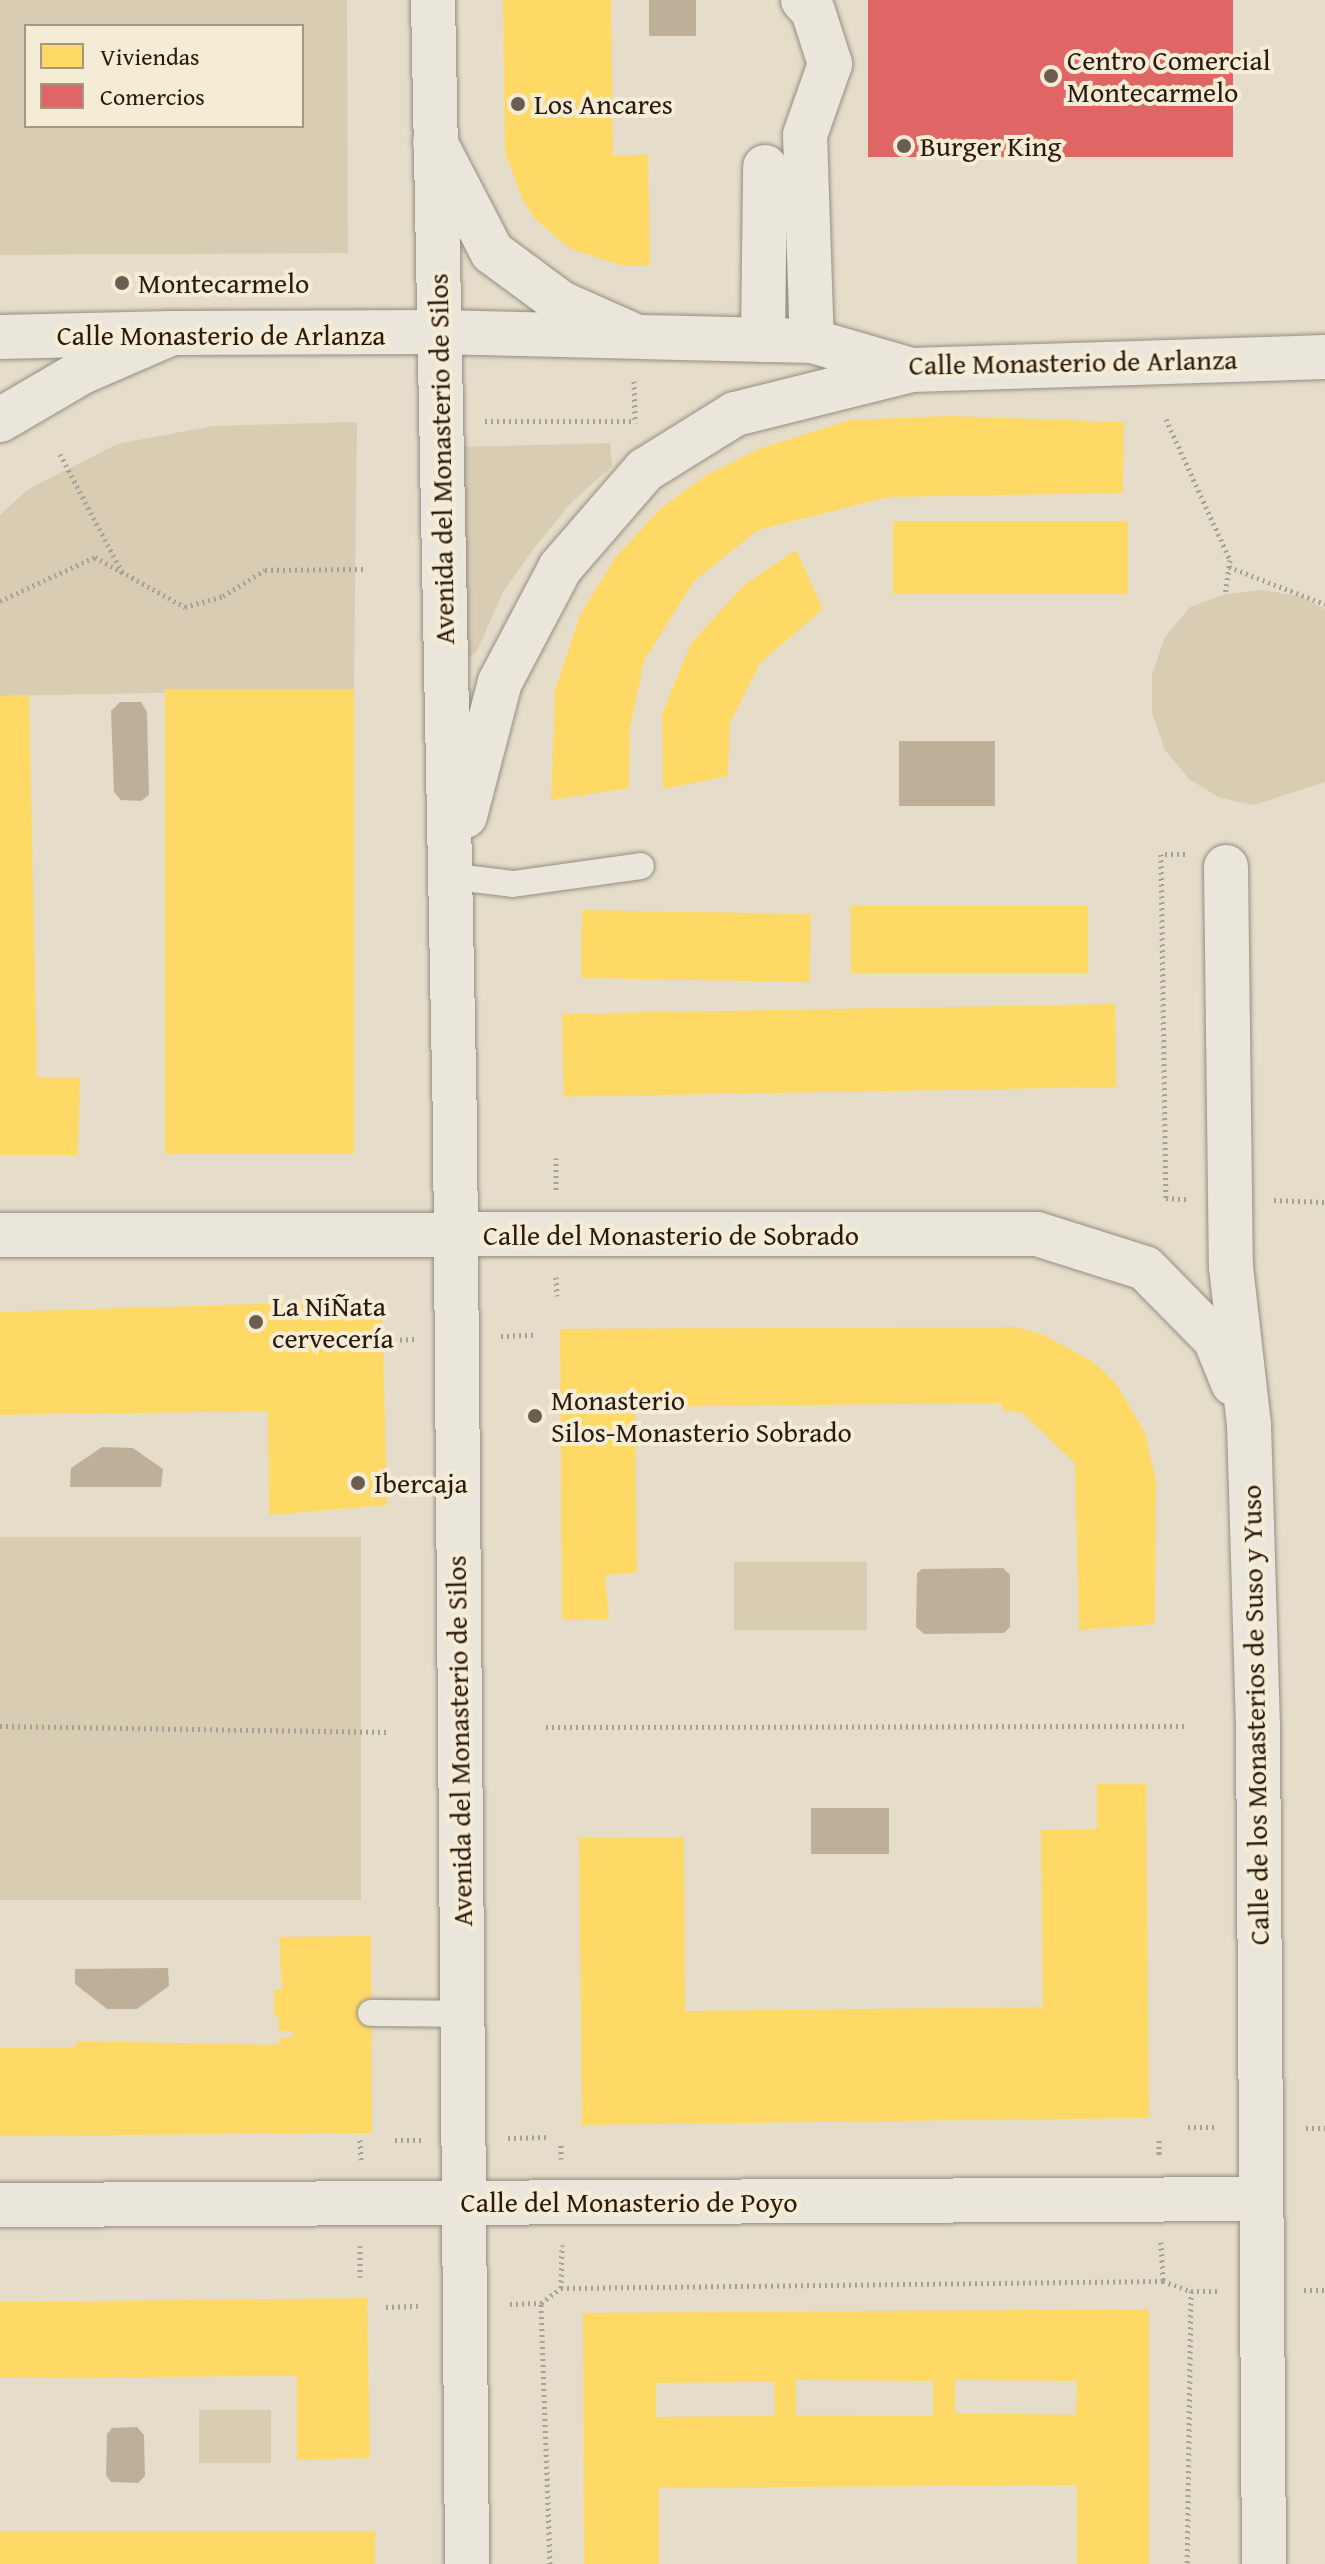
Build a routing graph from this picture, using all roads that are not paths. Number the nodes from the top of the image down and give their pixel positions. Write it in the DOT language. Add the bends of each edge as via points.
graph roads {
  1 [pos="433,0"];
  2 [pos="803,0"];
  3 [pos="435,142"];
  4 [pos="765,167"];
  5 [pos="439,332"];
  6 [pos="172,333"];
  7 [pos="633,335"];
  8 [pos="0,337"];
  9 [pos="763,340"];
  10 [pos="812,341"];
  11 [pos="1325,357"];
  12 [pos="911,370"];
  13 [pos="0,420"];
  14 [pos="1213,860"];
  15 [pos="641,866"];
  16 [pos="452,897"];
  17 [pos="0,1235"];
  18 [pos="455,1236"];
  19 [pos="1249,1424"];
  20 [pos="371,2013"];
  21 [pos="462,2014"];
  22 [pos="1258,2199"];
  23 [pos="464,2203"];
  24 [pos="0,2205"];
  25 [pos="467,2564"];
  26 [pos="1264,2564"];
  1 -- 3 [label="street, Avenida del Monasterio de Silos"];
  2 -- 10 [label="street" via="813,11 830,64 805,135"];
  3 -- 5 [label="street, Avenida del Monasterio de Silos"];
  3 -- 7 [label="street, Calle Monasterio de Arlanza" via="492,252 561,303"];
  4 -- 9 [label="street"];
  5 -- 6 [label="street, Calle Monasterio de Arlanza"];
  5 -- 7 [label="street, Calle Monasterio de Arlanza"];
  5 -- 16 [label="street, Avenida del Monasterio de Silos"];
  6 -- 8 [label="street, Calle Monasterio de Arlanza"];
  6 -- 13 [label="street" via="82,372"];
  7 -- 9 [label="street, Calle Monasterio de Arlanza"];
  9 -- 10 [label="street, Calle Monasterio de Arlanza"];
  10 -- 12 [label="street, Calle Monasterio de Arlanza"];
  11 -- 12 [label="street, Calle Monasterio de Arlanza"];
  12 -- 16 [label="street, Avenida del Monasterio de Silos" via="735,414 645,470 560,568 500,682 469,787"];
  14 -- 19 [label="street, Calle de los Monasterios de Suso y Yuso" via="1231,1267"];
  15 -- 16 [label="lane"];
  16 -- 18 [label="street, Avenida del Monasterio de Silos"];
  17 -- 18 [label="street, Calle del Monasterio de Sobrado"];
  18 -- 19 [label="street, Calle del Monasterio de Sobrado" via="1037,1234 1145,1268 1215,1339"];
  18 -- 21 [label="street, Avenida del Monasterio de Silos"];
  19 -- 22 [label="street, Calle de los Monasterios de Suso y Yuso" via="1258,1726"];
  20 -- 21 [label="lane"];
  21 -- 23 [label="street, Avenida del Monasterio de Silos"];
  22 -- 23 [label="street, Calle del Monasterio de Poyo"];
  22 -- 26 [label="street, Calle de los Monasterios de Suso y Yuso"];
  23 -- 24 [label="street, Calle del Monasterio de Poyo"];
  23 -- 25 [label="street, Avenida del Monasterio de Silos"];
}
